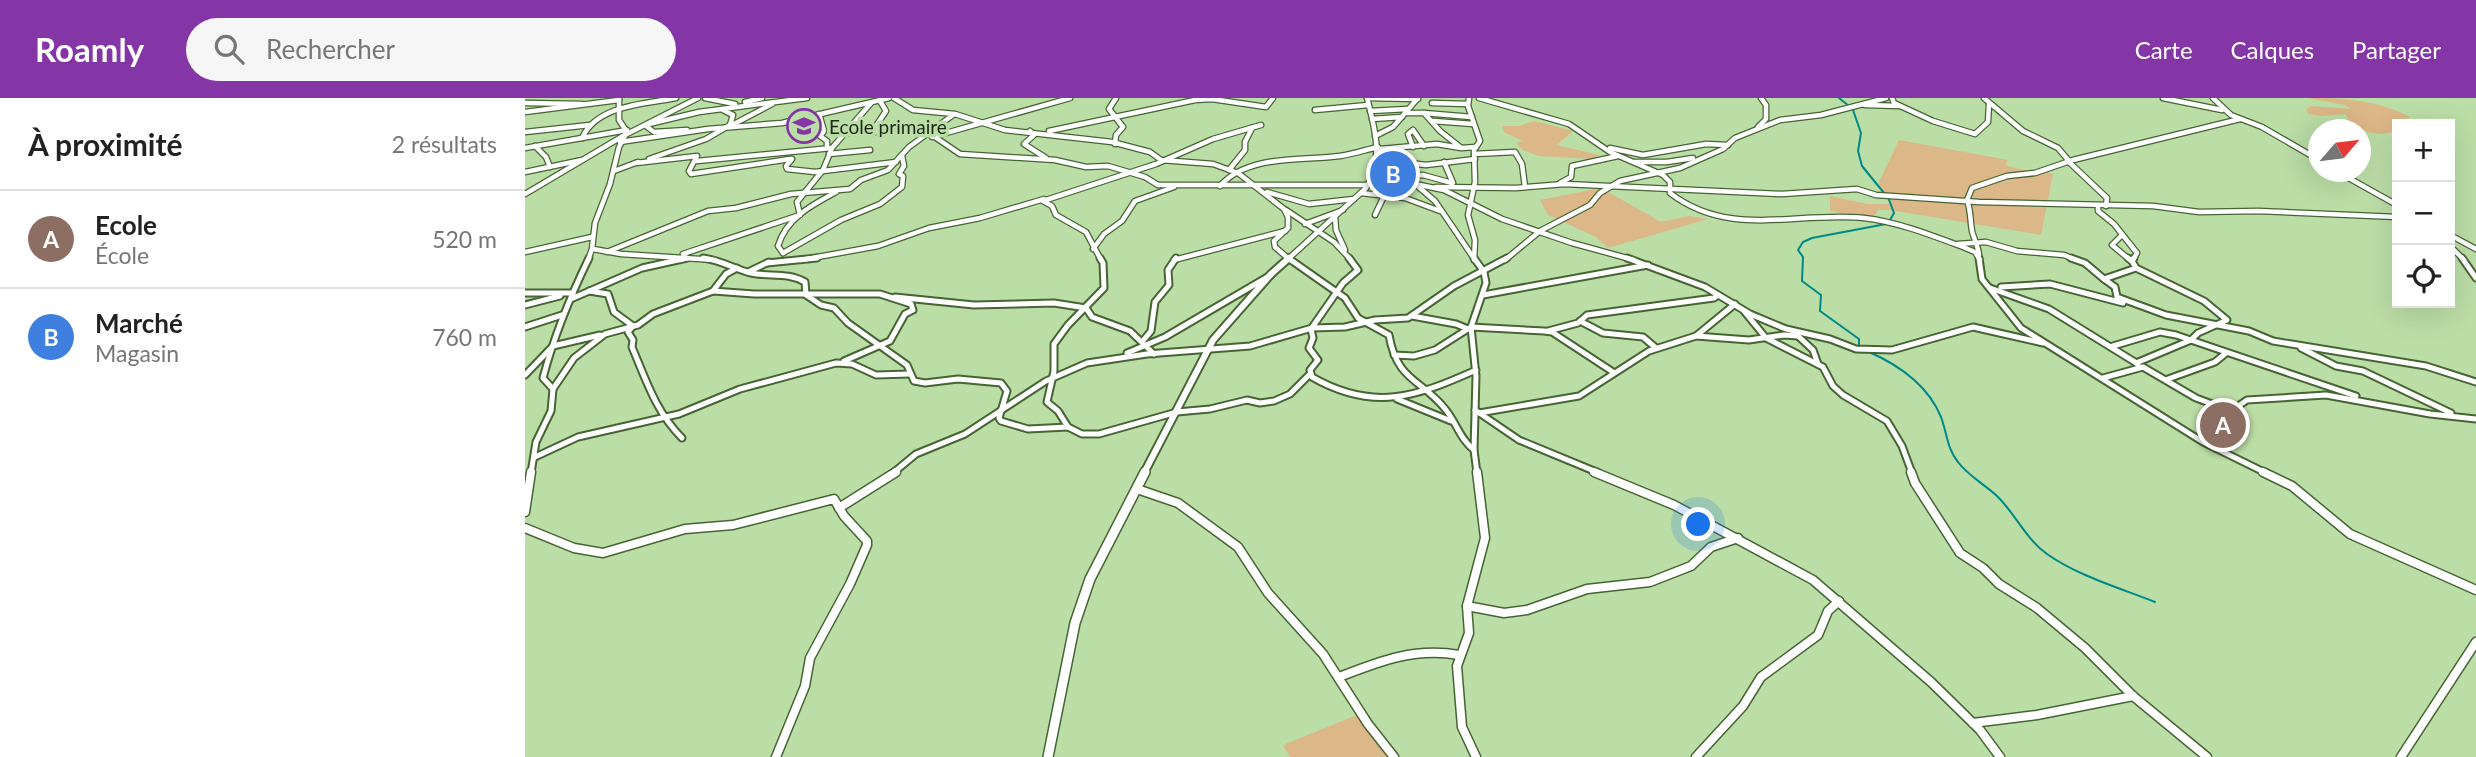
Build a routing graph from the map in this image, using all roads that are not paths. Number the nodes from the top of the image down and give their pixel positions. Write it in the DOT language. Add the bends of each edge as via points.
graph roads {
  1 [pos="582,98"];
  2 [pos="676,98"];
  3 [pos="698,98"];
  4 [pos="705,98"];
  5 [pos="762,98"];
  6 [pos="781,98"];
  7 [pos="807,98"];
  8 [pos="889,98"];
  9 [pos="894,98"];
  10 [pos="1070,98"];
  11 [pos="1117,98"];
  12 [pos="1191,98"];
  13 [pos="1247,98"];
  14 [pos="1273,98"];
  15 [pos="1389,98"];
  16 [pos="1418,98"];
  17 [pos="1479,98"];
  18 [pos="1761,98"];
  19 [pos="1886,98"];
  20 [pos="1892,98"];
  21 [pos="1984,98"];
  22 [pos="2163,98"];
  23 [pos="2213,98"];
  24 [pos="1220,99"];
  25 [pos="873,100"];
  26 [pos="620,101"];
  27 [pos="880,101"];
  28 [pos="1433,101"];
  29 [pos="1469,101"];
  30 [pos="775,102"];
  31 [pos="525,103"];
  32 [pos="570,103"];
  33 [pos="765,103"];
  34 [pos="733,104"];
  35 [pos="1178,104"];
  36 [pos="1241,104"];
  37 [pos="1862,104"];
  38 [pos="1989,104"];
  39 [pos="591,105"];
  40 [pos="1369,106"];
  41 [pos="1902,107"];
  42 [pos="718,110"];
  43 [pos="1315,110"];
  44 [pos="2224,110"];
  45 [pos="525,112"];
  46 [pos="699,112"];
  47 [pos="1405,113"];
  48 [pos="1427,113"];
  49 [pos="819,114"];
  50 [pos="953,115"];
  51 [pos="1472,117"];
  52 [pos="1116,118"];
  53 [pos="2240,119"];
  54 [pos="619,120"];
  55 [pos="1433,121"];
  56 [pos="981,122"];
  57 [pos="1473,124"];
  58 [pos="588,125"];
  59 [pos="648,125"];
  60 [pos="1261,125"];
  61 [pos="728,127"];
  62 [pos="1252,128"];
  63 [pos="708,129"];
  64 [pos="1759,129"];
  65 [pos="871,132"];
  66 [pos="1043,132"];
  67 [pos="845,133"];
  68 [pos="1032,133"];
  69 [pos="931,134"];
  70 [pos="623,136"];
  71 [pos="1375,136"];
  72 [pos="525,137"];
  73 [pos="582,138"];
  74 [pos="1115,144"];
  75 [pos="1601,145"];
  76 [pos="1728,145"];
  77 [pos="1424,146"];
  78 [pos="530,147"];
  79 [pos="1413,147"];
  80 [pos="1476,147"];
  81 [pos="1378,148"];
  82 [pos="1461,148"];
  83 [pos="829,150"];
  84 [pos="870,150"];
  85 [pos="2308,154"];
  86 [pos="902,156"];
  87 [pos="1619,156"];
  88 [pos="1475,157"];
  89 [pos="1702,157"];
  90 [pos="1047,159"];
  91 [pos="584,160"];
  92 [pos="1161,160"];
  93 [pos="697,161"];
  94 [pos="895,162"];
  95 [pos="1399,162"];
  96 [pos="1444,162"];
  97 [pos="1632,162"];
  98 [pos="2069,162"];
  99 [pos="636,163"];
  100 [pos="549,167"];
  101 [pos="1229,170"];
  102 [pos="614,171"];
  103 [pos="822,171"];
  104 [pos="525,172"];
  105 [pos="1128,173"];
  106 [pos="1237,173"];
  107 [pos="1657,173"];
  108 [pos="1410,176"];
  109 [pos="2355,182"];
  110 [pos="1415,183"];
  111 [pos="1452,183"];
  112 [pos="1369,184"];
  113 [pos="1558,184"];
  114 [pos="1182,185"];
  115 [pos="1220,186"];
  116 [pos="1252,186"];
  117 [pos="1436,187"];
  118 [pos="1525,187"];
  119 [pos="1608,187"];
  120 [pos="1471,188"];
  121 [pos="1669,189"];
  122 [pos="837,192"];
  123 [pos="805,193"];
  124 [pos="525,194"];
  125 [pos="1357,196"];
  126 [pos="1384,196"];
  127 [pos="1044,199"];
  128 [pos="1967,200"];
  129 [pos="1469,202"];
  130 [pos="2392,204"];
  131 [pos="2098,206"];
  132 [pos="2106,206"];
  133 [pos="1284,209"];
  134 [pos="1343,209"];
  135 [pos="1441,212"];
  136 [pos="800,215"];
  137 [pos="1375,215"];
  138 [pos="1335,217"];
  139 [pos="2392,217"];
  140 [pos="1305,224"];
  141 [pos="1286,231"];
  142 [pos="1539,231"];
  143 [pos="1318,232"];
  144 [pos="2122,235"];
  145 [pos="592,237"];
  146 [pos="2455,238"];
  147 [pos="1978,242"];
  148 [pos="1955,244"];
  149 [pos="593,249"];
  150 [pos="1093,249"];
  151 [pos="2476,249"];
  152 [pos="2455,251"];
  153 [pos="525,252"];
  154 [pos="1346,252"];
  155 [pos="605,253"];
  156 [pos="783,253"];
  157 [pos="682,255"];
  158 [pos="1979,255"];
  159 [pos="698,257"];
  160 [pos="1288,260"];
  161 [pos="1474,260"];
  162 [pos="2132,261"];
  163 [pos="767,263"];
  164 [pos="1650,265"];
  165 [pos="737,268"];
  166 [pos="2136,268"];
  167 [pos="748,272"];
  168 [pos="1484,272"];
  169 [pos="1271,274"];
  170 [pos="2476,278"];
  171 [pos="2104,279"];
  172 [pos="1989,287"];
  173 [pos="713,290"];
  174 [pos="589,291"];
  175 [pos="1335,292"];
  176 [pos="525,293"];
  177 [pos="806,294"];
  178 [pos="564,295"];
  179 [pos="1483,295"];
  180 [pos="1718,295"];
  181 [pos="572,296"];
  182 [pos="893,296"];
  183 [pos="1735,303"];
  184 [pos="525,305"];
  185 [pos="2132,305"];
  186 [pos="1086,308"];
  187 [pos="1743,310"];
  188 [pos="562,315"];
  189 [pos="1412,316"];
  190 [pos="1367,321"];
  191 [pos="1580,321"];
  192 [pos="633,326"];
  193 [pos="2219,326"];
  194 [pos="525,327"];
  195 [pos="1313,328"];
  196 [pos="1470,328"];
  197 [pos="1548,331"];
  198 [pos="605,334"];
  199 [pos="1797,334"];
  200 [pos="1696,336"];
  201 [pos="1766,338"];
  202 [pos="2191,340"];
  203 [pos="1144,344"];
  204 [pos="2049,344"];
  205 [pos="2295,345"];
  206 [pos="553,346"];
  207 [pos="2113,346"];
  208 [pos="881,347"];
  209 [pos="1656,348"];
  210 [pos="1208,349"];
  211 [pos="2226,353"];
  212 [pos="1154,354"];
  213 [pos="1394,355"];
  214 [pos="1112,358"];
  215 [pos="843,362"];
  216 [pos="2136,363"];
  217 [pos="1818,364"];
  218 [pos="2143,367"];
  219 [pos="1476,370"];
  220 [pos="1613,372"];
  221 [pos="525,374"];
  222 [pos="911,374"];
  223 [pos="1310,374"];
  224 [pos="1052,378"];
  225 [pos="2103,378"];
  226 [pos="2168,379"];
  227 [pos="2476,382"];
  228 [pos="553,389"];
  229 [pos="1427,391"];
  230 [pos="1395,399"];
  231 [pos="2367,401"];
  232 [pos="1002,408"];
  233 [pos="1477,411"];
  234 [pos="1177,412"];
  235 [pos="663,417"];
  236 [pos="2459,417"];
  237 [pos="2476,419"];
  238 [pos="1453,422"];
  239 [pos="1067,428"];
  240 [pos="682,438"];
  241 [pos="1474,450"];
  242 [pos="535,457"];
  243 [pos="1137,489"];
  244 [pos="526,499"];
  245 [pos="839,508"];
  246 [pos="525,512"];
  247 [pos="525,528"];
  248 [pos="1738,538"];
  249 [pos="2476,590"];
  250 [pos="1839,601"];
  251 [pos="1467,606"];
  252 [pos="2476,642"];
  253 [pos="1459,655"];
  254 [pos="1339,677"];
  255 [pos="2133,696"];
  256 [pos="1972,723"];
  257 [pos="776,757"];
  258 [pos="1048,757"];
  259 [pos="1394,757"];
  260 [pos="1476,757"];
  261 [pos="1696,757"];
  262 [pos="2000,757"];
  263 [pos="2207,757"];
  264 [pos="2401,757"];
  1 -- 32 [label="street"];
  2 -- 26 [label="street"];
  3 -- 59 [label="street"];
  4 -- 34 [label="street"];
  5 -- 34 [label="street"];
  6 -- 30 [label="street"];
  7 -- 30 [label="street"];
  8 -- 27 [label="street"];
  9 -- 50 [label="street" via="911,110"];
  10 -- 56 [label="street"];
  11 -- 52 [label="street" via="1109,109"];
  12 -- 35 [label="street"];
  13 -- 36 [label="street"];
  14 -- 36 [label="street" via="1266,107"];
  15 -- 16 [label="street"];
  15 -- 40 [label="street"];
  16 -- 47 [label="street"];
  17 -- 75 [label="street" via="1569,124"];
  18 -- 64 [label="street" via="1766,119"];
  19 -- 37 [label="street"];
  20 -- 41 [label="street"];
  21 -- 38 [label="street"];
  22 -- 44 [label="street"];
  23 -- 44 [label="street"];
  24 -- 35 [label="street"];
  24 -- 36 [label="street"];
  25 -- 27 [label="street"];
  25 -- 49 [label="street"];
  25 -- 67 [label="street"];
  26 -- 39 [label="street"];
  26 -- 54 [label="street"];
  26 -- 58 [label="street"];
  27 -- 65 [label="street" via="886,111"];
  28 -- 29 [label="street"];
  28 -- 48 [label="street"];
  29 -- 51 [label="street"];
  30 -- 33 [label="street"];
  30 -- 61 [label="street"];
  31 -- 32 [label="street"];
  32 -- 39 [label="street"];
  33 -- 34 [label="street"];
  33 -- 42 [label="street"];
  34 -- 46 [label="street"];
  35 -- 52 [label="street"];
  37 -- 41 [label="street"];
  37 -- 64 [label="street" via="1821,116 1788,118"];
  38 -- 41 [label="street" via="1987,127 1975,134"];
  38 -- 98 [label="street" via="2023,131 2058,148"];
  39 -- 45 [label="street"];
  40 -- 43 [label="street"];
  40 -- 47 [label="street"];
  40 -- 47 [label="street"];
  40 -- 71 [label="street"];
  42 -- 46 [label="street"];
  42 -- 61 [label="street" via="731,112 733,121"];
  44 -- 53 [label="street"];
  46 -- 59 [label="street"];
  47 -- 48 [label="street"];
  47 -- 71 [label="street" via="1390,130"];
  48 -- 51 [label="street"];
  48 -- 55 [label="street"];
  49 -- 61 [label="street" via="782,123"];
  49 -- 83 [label="street" via="824,131 820,136"];
  50 -- 56 [label="street"];
  50 -- 69 [label="street"];
  51 -- 57 [label="street"];
  52 -- 66 [label="street"];
  52 -- 74 [label="street" via="1123,127"];
  53 -- 85 [label="street"];
  53 -- 98 [label="street"];
  54 -- 58 [label="street"];
  54 -- 70 [label="street"];
  55 -- 57 [label="street"];
  55 -- 82 [label="street" via="1436,130"];
  56 -- 68 [label="street"];
  56 -- 69 [label="street"];
  57 -- 80 [label="street" via="1480,141"];
  58 -- 72 [label="street"];
  58 -- 73 [label="street"];
  59 -- 63 [label="street" via="654,132"];
  59 -- 70 [label="street"];
  60 -- 62 [label="street"];
  61 -- 63 [label="street"];
  61 -- 99 [label="street"];
  62 -- 92 [label="street"];
  62 -- 101 [label="street" via="1245,150"];
  63 -- 70 [label="street"];
  64 -- 76 [label="street"];
  65 -- 67 [label="street"];
  65 -- 69 [label="street"];
  66 -- 68 [label="street"];
  66 -- 74 [label="street"];
  67 -- 83 [label="street"];
  68 -- 90 [label="street" via="1024,144"];
  69 -- 86 [label="street"];
  69 -- 90 [label="street" via="960,154"];
  70 -- 73 [label="street"];
  70 -- 91 [label="street"];
  70 -- 102 [label="street"];
  71 -- 81 [label="street"];
  72 -- 78 [label="street"];
  73 -- 78 [label="street"];
  74 -- 92 [label="street" via="1151,152"];
  75 -- 76 [label="street" via="1635,155"];
  75 -- 87 [label="street"];
  76 -- 89 [label="street"];
  77 -- 79 [label="street"];
  77 -- 79 [label="street" via="1413,130 1408,134"];
  77 -- 82 [label="street"];
  78 -- 100 [label="street" via="546,157"];
  79 -- 81 [label="street"];
  80 -- 82 [label="street"];
  80 -- 88 [label="street"];
  81 -- 95 [label="street"];
  81 -- 106 [label="street" via="1277,161"];
  81 -- 112 [label="street"];
  83 -- 84 [label="street"];
  83 -- 93 [label="street"];
  83 -- 103 [label="street"];
  86 -- 94 [label="street"];
  86 -- 156 [label="street" via="902,187 880,204"];
  87 -- 97 [label="street"];
  87 -- 113 [label="street" via="1574,164 1571,177"];
  88 -- 96 [label="street"];
  88 -- 118 [label="street" via="1515,152"];
  88 -- 120 [label="street"];
  89 -- 97 [label="street"];
  89 -- 107 [label="street"];
  90 -- 105 [label="street"];
  91 -- 100 [label="street"];
  91 -- 124 [label="street"];
  92 -- 101 [label="street" via="1213,164"];
  92 -- 105 [label="street"];
  93 -- 99 [label="street" via="696,156"];
  93 -- 103 [label="street" via="689,173 790,159 787,169"];
  94 -- 103 [label="street"];
  94 -- 122 [label="street" via="884,172"];
  95 -- 96 [label="street"];
  95 -- 108 [label="street"];
  96 -- 111 [label="street"];
  97 -- 107 [label="street"];
  98 -- 128 [label="street" via="1972,188"];
  98 -- 132 [label="street" via="2107,198"];
  99 -- 102 [label="street"];
  100 -- 104 [label="street"];
  101 -- 106 [label="street"];
  102 -- 145 [label="street"];
  103 -- 123 [label="street"];
  105 -- 114 [label="street" via="1158,185"];
  105 -- 127 [label="street"];
  106 -- 115 [label="street"];
  106 -- 116 [label="street"];
  107 -- 119 [label="street"];
  107 -- 121 [label="street" via="1666,177"];
  108 -- 110 [label="street"];
  108 -- 111 [label="street"];
  109 -- 130 [label="street"];
  110 -- 112 [label="street"];
  110 -- 117 [label="street"];
  110 -- 135 [label="street"];
  111 -- 120 [label="street"];
  112 -- 116 [label="street"];
  112 -- 125 [label="street"];
  113 -- 118 [label="street"];
  113 -- 119 [label="street"];
  114 -- 115 [label="street"];
  114 -- 150 [label="street" via="1136,201"];
  115 -- 116 [label="street"];
  116 -- 125 [label="street" via="1301,203"];
  116 -- 133 [label="street"];
  117 -- 120 [label="street"];
  117 -- 129 [label="street"];
  118 -- 120 [label="street"];
  119 -- 121 [label="street"];
  119 -- 142 [label="street" via="1590,205"];
  120 -- 129 [label="street"];
  121 -- 128 [label="street" via="1782,194 1857,189 1876,195"];
  121 -- 148 [label="street" via="1695,212 1742,222 1859,217"];
  122 -- 123 [label="street"];
  122 -- 136 [label="street"];
  123 -- 136 [label="street" via="797,202"];
  123 -- 155 [label="street" via="708,211"];
  125 -- 126 [label="street"];
  125 -- 134 [label="street"];
  126 -- 135 [label="street" via="1405,198"];
  126 -- 137 [label="street"];
  127 -- 150 [label="street" via="1056,215 1086,232"];
  127 -- 163 [label="street" via="878,246"];
  128 -- 131 [label="street"];
  128 -- 147 [label="street" via="1972,233"];
  129 -- 142 [label="street"];
  129 -- 161 [label="street"];
  131 -- 132 [label="street"];
  131 -- 144 [label="street"];
  132 -- 139 [label="street"];
  133 -- 140 [label="street"];
  133 -- 141 [label="street"];
  134 -- 138 [label="street"];
  134 -- 140 [label="street"];
  135 -- 161 [label="street"];
  136 -- 156 [label="street" via="781,235 778,246"];
  136 -- 157 [label="street"];
  138 -- 143 [label="street"];
  138 -- 154 [label="street"];
  140 -- 143 [label="street"];
  141 -- 160 [label="street" via="1273,244"];
  141 -- 203 [label="street" via="1177,257 1168,265 1169,285 1155,302"];
  142 -- 164 [label="street"];
  142 -- 168 [label="street"];
  143 -- 154 [label="street"];
  143 -- 160 [label="street"];
  144 -- 162 [label="street" via="2137,253"];
  144 -- 162 [label="street" via="2112,246"];
  145 -- 149 [label="street"];
  145 -- 153 [label="street"];
  146 -- 151 [label="street"];
  147 -- 148 [label="street"];
  147 -- 158 [label="street"];
  147 -- 171 [label="street" via="2071,256"];
  148 -- 158 [label="street"];
  149 -- 155 [label="street"];
  149 -- 181 [label="street"];
  150 -- 186 [label="street" via="1103,263 1104,288"];
  152 -- 170 [label="street"];
  154 -- 175 [label="street" via="1358,270"];
  155 -- 157 [label="street"];
  156 -- 163 [label="street"];
  157 -- 159 [label="street"];
  158 -- 172 [label="street" via="1982,278"];
  159 -- 165 [label="street"];
  159 -- 174 [label="street" via="642,268"];
  160 -- 169 [label="street"];
  160 -- 175 [label="street"];
  161 -- 168 [label="street"];
  162 -- 166 [label="street"];
  163 -- 167 [label="street"];
  164 -- 179 [label="street"];
  164 -- 180 [label="street"];
  165 -- 167 [label="street"];
  165 -- 173 [label="street"];
  166 -- 171 [label="street"];
  166 -- 193 [label="street" via="2215,308 2227,320"];
  167 -- 177 [label="street" via="797,277 805,282"];
  168 -- 179 [label="street"];
  168 -- 189 [label="street" via="1447,290"];
  169 -- 203 [label="street" via="1181,329"];
  169 -- 210 [label="street"];
  171 -- 185 [label="street" via="2115,287 2117,297"];
  172 -- 185 [label="street" via="2050,284"];
  172 -- 204 [label="street" via="2017,325"];
  172 -- 207 [label="street" via="2043,305"];
  173 -- 177 [label="street"];
  173 -- 192 [label="street"];
  174 -- 181 [label="street"];
  174 -- 192 [label="street" via="608,293 614,312"];
  175 -- 190 [label="street" via="1356,316"];
  175 -- 195 [label="street"];
  176 -- 178 [label="street"];
  177 -- 182 [label="street"];
  177 -- 208 [label="street" via="834,308"];
  178 -- 181 [label="street"];
  178 -- 184 [label="street"];
  179 -- 196 [label="street"];
  180 -- 183 [label="street"];
  180 -- 191 [label="street" via="1587,315"];
  181 -- 188 [label="street"];
  182 -- 186 [label="street" via="974,305 1054,303"];
  182 -- 208 [label="street" via="911,304 913,310"];
  183 -- 187 [label="street"];
  183 -- 200 [label="street"];
  185 -- 193 [label="street"];
  186 -- 203 [label="street" via="1089,315 1130,331"];
  186 -- 224 [label="street" via="1053,344"];
  187 -- 199 [label="street"];
  187 -- 201 [label="street"];
  188 -- 194 [label="street"];
  188 -- 206 [label="street"];
  189 -- 190 [label="street"];
  189 -- 196 [label="street"];
  190 -- 195 [label="street" via="1348,327"];
  190 -- 213 [label="street" via="1389,335"];
  191 -- 197 [label="street"];
  191 -- 209 [label="street" via="1603,333 1643,337"];
  192 -- 198 [label="street"];
  192 -- 235 [label="street" via="628,332 633,352"];
  193 -- 202 [label="street" via="2197,333"];
  193 -- 205 [label="street"];
  195 -- 210 [label="street" via="1250,345"];
  195 -- 223 [label="street" via="1308,347 1318,360"];
  196 -- 197 [label="street"];
  196 -- 213 [label="street" via="1440,348"];
  196 -- 219 [label="street"];
  197 -- 220 [label="street"];
  198 -- 206 [label="street"];
  198 -- 228 [label="street" via="574,358"];
  199 -- 201 [label="street"];
  199 -- 204 [label="street" via="1877,351 1973,327"];
  199 -- 217 [label="street"];
  200 -- 201 [label="street"];
  200 -- 209 [label="street"];
  201 -- 217 [label="street"];
  202 -- 207 [label="street" via="2160,332"];
  202 -- 211 [label="street"];
  202 -- 216 [label="street"];
  203 -- 212 [label="street"];
  203 -- 214 [label="street"];
  204 -- 225 [label="street"];
  205 -- 227 [label="street" via="2426,366"];
  205 -- 236 [label="street" via="2336,366 2363,371"];
  206 -- 221 [label="street"];
  206 -- 228 [label="street" via="543,378"];
  207 -- 216 [label="street"];
  208 -- 215 [label="street"];
  208 -- 222 [label="street" via="907,365"];
  209 -- 220 [label="street"];
  210 -- 212 [label="street"];
  210 -- 234 [label="street"];
  211 -- 226 [label="street" via="2215,362"];
  211 -- 231 [label="street"];
  212 -- 214 [label="street"];
  213 -- 229 [label="street" via="1402,371"];
  214 -- 224 [label="street"];
  215 -- 222 [label="street" via="876,375"];
  215 -- 235 [label="street" via="740,389"];
  216 -- 218 [label="street"];
  217 -- 255 [label="street" via="1843,395 1887,421 1915,483 1960,553 2037,608"];
  218 -- 225 [label="street"];
  218 -- 226 [label="street"];
  219 -- 229 [label="street"];
  219 -- 233 [label="street"];
  220 -- 233 [label="street" via="1572,398"];
  222 -- 232 [label="street" via="918,383 958,379 1001,383 1007,391"];
  223 -- 230 [label="street" via="1356,398"];
  223 -- 234 [label="street" via="1290,394 1274,401 1247,400"];
  224 -- 232 [label="street"];
  224 -- 239 [label="street" via="1047,401"];
  225 -- 249 [label="street" via="2203,442 2292,486 2350,534"];
  226 -- 231 [label="street" via="2208,404 2231,411 2244,400 2326,395"];
  228 -- 242 [label="street" via="551,411 536,442"];
  229 -- 230 [label="street"];
  229 -- 238 [label="street"];
  230 -- 238 [label="street"];
  231 -- 236 [label="street"];
  232 -- 239 [label="street" via="999,418 1015,428"];
  232 -- 245 [label="street" via="965,434 912,457"];
  233 -- 241 [label="street"];
  233 -- 248 [label="street" via="1519,440 1674,505"];
  234 -- 239 [label="street" via="1099,434"];
  234 -- 243 [label="street"];
  235 -- 240 [label="street"];
  235 -- 242 [label="street" via="587,434"];
  236 -- 237 [label="street"];
  238 -- 241 [label="street"];
  241 -- 251 [label="street" via="1485,538"];
  242 -- 244 [label="street"];
  243 -- 254 [label="street" via="1178,503 1238,547 1261,584 1316,644"];
  243 -- 258 [label="street" via="1083,596"];
  244 -- 246 [label="street"];
  245 -- 247 [label="street" via="834,499 826,499 748,522 685,528 594,554"];
  245 -- 257 [label="street" via="867,545 810,658 806,682"];
  248 -- 250 [label="street" via="1800,572"];
  248 -- 251 [label="street" via="1711,547 1691,566 1650,582 1579,591 1527,610 1504,613"];
  250 -- 256 [label="street"];
  250 -- 261 [label="street" via="1828,611 1818,635 1761,677 1743,706"];
  251 -- 253 [label="street" via="1469,630"];
  252 -- 264 [label="street"];
  253 -- 254 [label="street" via="1434,649 1408,652"];
  253 -- 260 [label="street" via="1461,720"];
  254 -- 259 [label="street"];
  255 -- 256 [label="street"];
  255 -- 263 [label="street"];
  256 -- 262 [label="street"];
}
